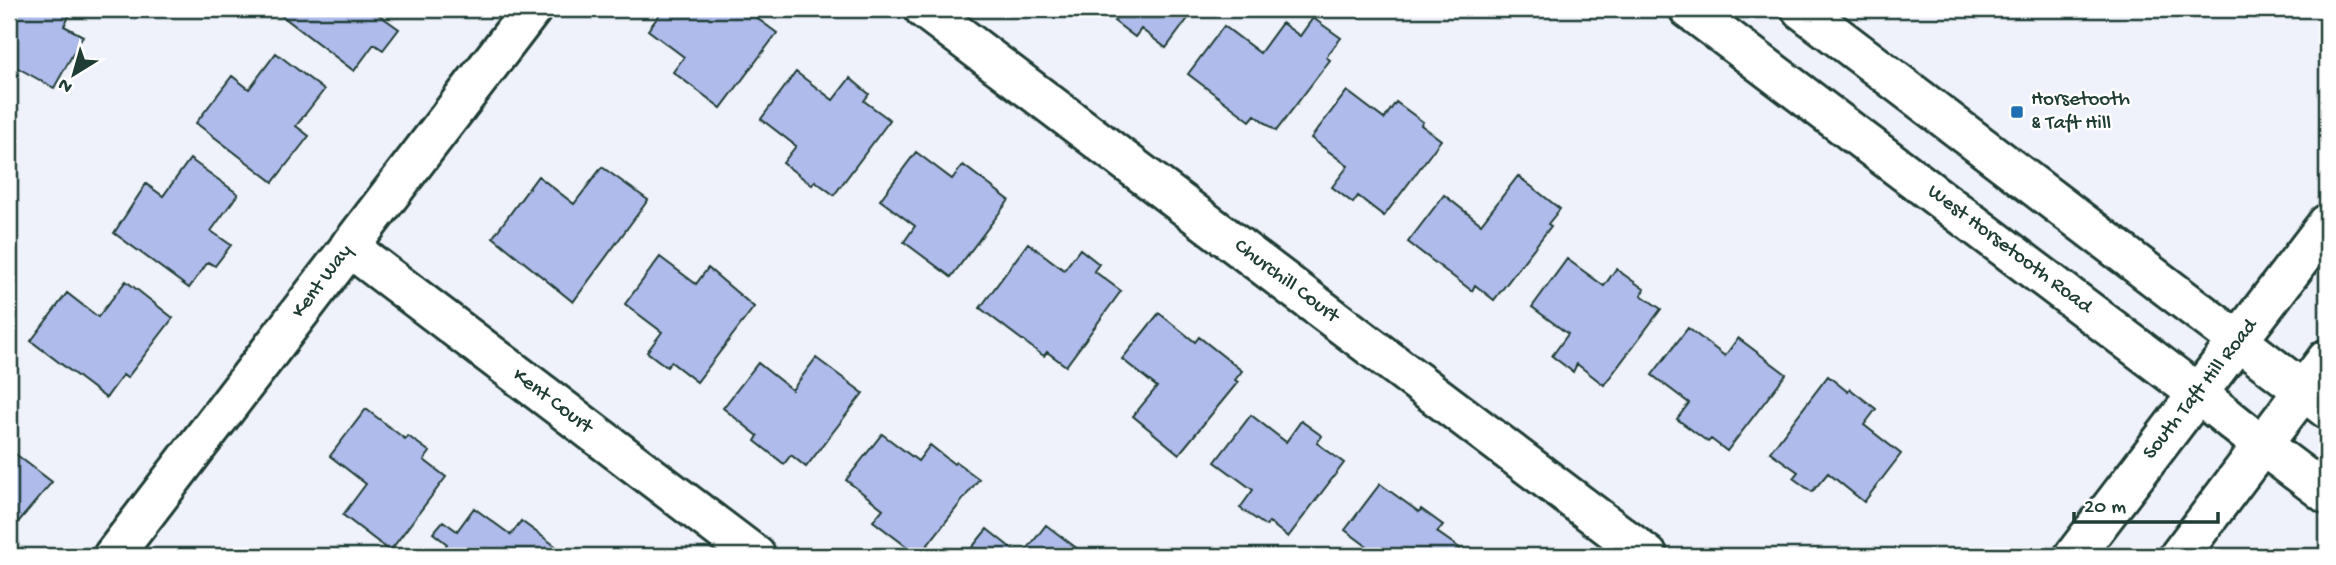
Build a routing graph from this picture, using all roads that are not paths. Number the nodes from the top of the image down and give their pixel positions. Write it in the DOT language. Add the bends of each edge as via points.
graph roads {
  1 [pos="532,9"];
  2 [pos="924,9"];
  3 [pos="1689,9"];
  4 [pos="1801,9"];
  5 [pos="2327,224"];
  6 [pos="349,247"];
  7 [pos="2238,341"];
  8 [pos="2327,359"];
  9 [pos="2197,393"];
  10 [pos="2315,400"];
  11 [pos="2262,445"];
  12 [pos="2327,494"];
  13 [pos="114,556"];
  14 [pos="755,556"];
  15 [pos="1648,556"];
  16 [pos="2074,556"];
  17 [pos="2179,556"];
  1 -- 6 [label="street, Kent Way"];
  2 -- 15 [label="street, Churchill Court"];
  3 -- 9 [label="street, West Horsetooth Road"];
  4 -- 7 [label="street"];
  5 -- 7 [label="street, South Taft Hill Road"];
  6 -- 13 [label="street, Kent Way"];
  6 -- 14 [label="street, Kent Court"];
  7 -- 9 [label="street, South Taft Hill Road"];
  7 -- 10 [label="street"];
  8 -- 10 [label="street"];
  9 -- 11 [label="street, West Horsetooth Road"];
  9 -- 16 [label="street, South Taft Hill Road"];
  10 -- 11 [label="street"];
  11 -- 12 [label="street, West Horsetooth Road"];
  11 -- 17 [label="street"];
}
